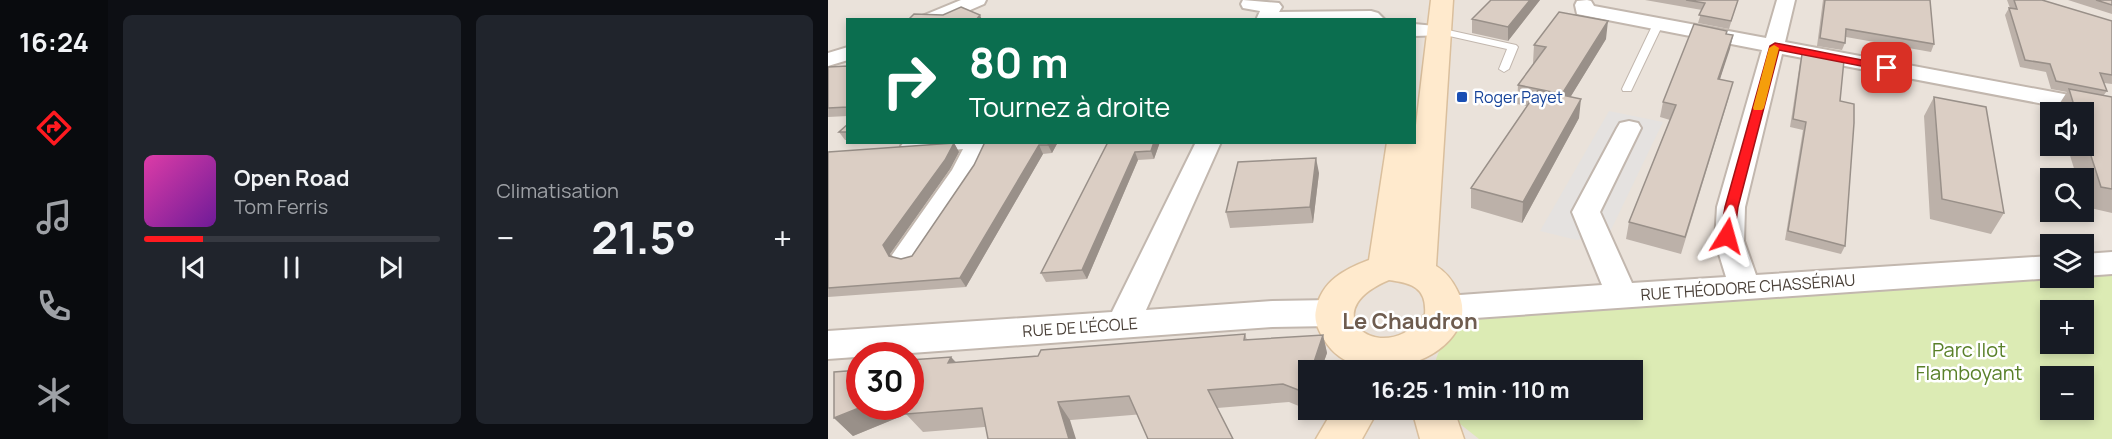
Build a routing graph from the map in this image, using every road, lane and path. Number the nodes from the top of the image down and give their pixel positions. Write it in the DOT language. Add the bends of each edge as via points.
graph roads {
  1 [pos="978,0"];
  2 [pos="1252,0"];
  3 [pos="1422,0"];
  4 [pos="1442,0"];
  5 [pos="1786,0"];
  6 [pos="1585,3"];
  7 [pos="934,18"];
  8 [pos="1275,18"];
  9 [pos="1373,18"];
  10 [pos="1658,24"];
  11 [pos="1424,30"];
  12 [pos="1775,46"];
  13 [pos="1416,49"];
  14 [pos="846,54"];
  15 [pos="828,60"];
  16 [pos="1504,69"];
  17 [pos="1627,89"];
  18 [pos="2112,110"];
  19 [pos="1422,125"];
  20 [pos="1629,128"];
  21 [pos="938,144"];
  22 [pos="979,144"];
  23 [pos="1208,144"];
  24 [pos="1402,144"];
  25 [pos="888,148"];
  26 [pos="907,255"];
  27 [pos="2112,263"];
  28 [pos="2094,264"];
  29 [pos="2040,268"];
  30 [pos="1402,270"];
  31 [pos="1746,288"];
  32 [pos="1622,296"];
  33 [pos="1446,308"];
  34 [pos="1332,313"];
  35 [pos="1123,324"];
  36 [pos="828,345"];
  37 [pos="1418,359"];
  38 [pos="1365,360"];
  39 [pos="1350,420"];
  40 [pos="1436,420"];
  41 [pos="1338,439"];
  42 [pos="1442,439"];
  1 -- 7 [label="street"];
  2 -- 8 [label="street" via="1250,4 1272,7"];
  3 -- 11 [label="street"];
  4 -- 11 [label="street"];
  5 -- 12 [label="street"];
  6 -- 10 [label="street" via="1584,10"];
  8 -- 9 [label="street"];
  10 -- 12 [label="street"];
  10 -- 17 [label="lane"];
  11 -- 13 [label="street"];
  11 -- 16 [label="lane" via="1513,47"];
  11 -- 19 [label="street"];
  12 -- 18 [label="street"];
  12 -- 31 [label="street" via="1731,207 1727,236"];
  14 -- 15 [label="street"];
  19 -- 30 [label="street"];
  20 -- 32 [label="street" via="1586,212"];
  21 -- 25 [label="street"];
  22 -- 26 [label="street"];
  23 -- 35 [label="street"];
  24 -- 30 [label="street"];
  27 -- 28 [label="street"];
  29 -- 31 [label="street, RUE THÉODORE CHASSÉRIAU"];
  30 -- 33 [label="street" via="1440,288"];
  30 -- 34 [label="street" via="1365,273 1345,286"];
  31 -- 32 [label="street, RUE THÉODORE CHASSÉRIAU"];
  32 -- 33 [label="street, RUE THÉODORE CHASSÉRIAU"];
  33 -- 37 [label="street" via="1440,326"];
  34 -- 35 [label="street, RUE DE L'ÉCOLE"];
  34 -- 38 [label="street" via="1336,331"];
  35 -- 36 [label="street, RUE DE L'ÉCOLE"];
  39 -- 41 [label="street"];
  40 -- 42 [label="street"];
}
